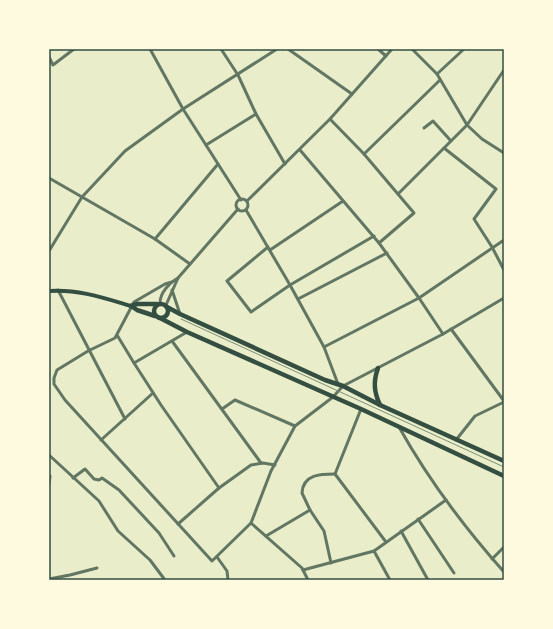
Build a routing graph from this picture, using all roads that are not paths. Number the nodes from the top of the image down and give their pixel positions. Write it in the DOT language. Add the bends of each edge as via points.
graph roads {
  1 [pos="74,49"];
  2 [pos="150,49"];
  3 [pos="221,49"];
  4 [pos="277,49"];
  5 [pos="288,49"];
  6 [pos="378,49"];
  7 [pos="392,49"];
  8 [pos="412,49"];
  9 [pos="464,49"];
  10 [pos="386,56"];
  11 [pos="49,57"];
  12 [pos="504,70"];
  13 [pos="437,74"];
  14 [pos="238,75"];
  15 [pos="440,80"];
  16 [pos="352,94"];
  17 [pos="183,109"];
  18 [pos="256,114"];
  19 [pos="330,119"];
  20 [pos="467,125"];
  21 [pos="424,128"];
  22 [pos="451,141"];
  23 [pos="206,145"];
  24 [pos="444,148"];
  25 [pos="300,150"];
  26 [pos="504,153"];
  27 [pos="364,154"];
  28 [pos="218,164"];
  29 [pos="286,164"];
  30 [pos="49,178"];
  31 [pos="398,194"];
  32 [pos="82,197"];
  33 [pos="241,200"];
  34 [pos="247,201"];
  35 [pos="343,201"];
  36 [pos="238,209"];
  37 [pos="246,210"];
  38 [pos="374,236"];
  39 [pos="155,239"];
  40 [pos="504,240"];
  41 [pos="379,243"];
  42 [pos="492,247"];
  43 [pos="269,249"];
  44 [pos="49,251"];
  45 [pos="387,253"];
  46 [pos="190,264"];
  47 [pos="504,270"];
  48 [pos="178,278"];
  49 [pos="172,282"];
  50 [pos="290,285"];
  51 [pos="49,290"];
  52 [pos="58,290"];
  53 [pos="172,290"];
  54 [pos="419,298"];
  55 [pos="504,298"];
  56 [pos="298,299"];
  57 [pos="158,304"];
  58 [pos="131,306"];
  59 [pos="167,306"];
  60 [pos="180,314"];
  61 [pos="158,317"];
  62 [pos="451,329"];
  63 [pos="187,332"];
  64 [pos="443,334"];
  65 [pos="118,335"];
  66 [pos="172,341"];
  67 [pos="324,347"];
  68 [pos="88,351"];
  69 [pos="134,363"];
  70 [pos="378,368"];
  71 [pos="338,384"];
  72 [pos="343,386"];
  73 [pos="153,393"];
  74 [pos="333,397"];
  75 [pos="504,402"];
  76 [pos="380,405"];
  77 [pos="222,409"];
  78 [pos="361,409"];
  79 [pos="125,419"];
  80 [pos="295,426"];
  81 [pos="399,427"];
  82 [pos="102,440"];
  83 [pos="456,440"];
  84 [pos="49,455"];
  85 [pos="504,461"];
  86 [pos="261,463"];
  87 [pos="275,465"];
  88 [pos="335,474"];
  89 [pos="50,476"];
  90 [pos="504,476"];
  91 [pos="73,478"];
  92 [pos="49,484"];
  93 [pos="219,488"];
  94 [pos="446,500"];
  95 [pos="310,510"];
  96 [pos="418,519"];
  97 [pos="251,523"];
  98 [pos="178,524"];
  99 [pos="401,531"];
  100 [pos="266,536"];
  101 [pos="386,542"];
  102 [pos="504,546"];
  103 [pos="374,551"];
  104 [pos="174,556"];
  105 [pos="217,557"];
  106 [pos="492,559"];
  107 [pos="331,562"];
  108 [pos="97,568"];
  109 [pos="303,570"];
  110 [pos="504,572"];
  111 [pos="454,573"];
  112 [pos="49,579"];
  113 [pos="166,580"];
  114 [pos="228,580"];
  115 [pos="308,580"];
  116 [pos="390,580"];
  117 [pos="428,580"];
  1 -- 11 [label="street" via="53,65"];
  2 -- 17 [label="street"];
  3 -- 14 [label="street"];
  4 -- 14 [label="street"];
  5 -- 16 [label="street"];
  6 -- 10 [label="street"];
  7 -- 10 [label="street"];
  8 -- 13 [label="street"];
  9 -- 13 [label="street"];
  10 -- 16 [label="street"];
  12 -- 20 [label="street"];
  13 -- 15 [label="street"];
  14 -- 17 [label="street"];
  14 -- 18 [label="street"];
  15 -- 20 [label="street"];
  15 -- 27 [label="street"];
  16 -- 19 [label="street"];
  17 -- 23 [label="street"];
  17 -- 32 [label="street" via="125,151"];
  18 -- 23 [label="street"];
  18 -- 29 [label="street"];
  19 -- 25 [label="street"];
  19 -- 27 [label="street"];
  20 -- 22 [label="street"];
  20 -- 26 [label="street" via="482,139"];
  21 -- 22 [label="street" via="433,121"];
  22 -- 24 [label="street"];
  23 -- 28 [label="street"];
  24 -- 31 [label="street"];
  24 -- 42 [label="street" via="496,189 474,219"];
  25 -- 29 [label="street"];
  25 -- 35 [label="street"];
  27 -- 31 [label="street"];
  28 -- 33 [label="street"];
  28 -- 39 [label="street"];
  29 -- 34 [label="street"];
  30 -- 32 [label="street"];
  31 -- 41 [label="street" via="414,213"];
  32 -- 39 [label="street"];
  32 -- 44 [label="street"];
  33 -- 34 [label="street"];
  33 -- 36 [label="street" via="237,204"];
  34 -- 37 [label="street"];
  35 -- 38 [label="street"];
  35 -- 43 [label="street"];
  36 -- 37 [label="street"];
  36 -- 46 [label="street"];
  37 -- 43 [label="street"];
  38 -- 41 [label="street"];
  38 -- 50 [label="street"];
  39 -- 46 [label="street"];
  40 -- 42 [label="street"];
  41 -- 45 [label="street"];
  42 -- 47 [label="street"];
  42 -- 54 [label="street"];
  43 -- 50 [label="street"];
  43 -- 50 [label="street" via="227,281 250,312"];
  45 -- 54 [label="street"];
  45 -- 56 [label="street"];
  46 -- 48 [label="street"];
  48 -- 49 [label="street"];
  48 -- 53 [label="street"];
  49 -- 57 [label="street"];
  49 -- 58 [label="street" via="136,300"];
  50 -- 56 [label="street"];
  51 -- 52 [label="main road"];
  52 -- 58 [label="main road" via="92,294"];
  52 -- 68 [label="street"];
  53 -- 59 [label="street"];
  53 -- 60 [label="street"];
  54 -- 64 [label="street"];
  54 -- 67 [label="street"];
  55 -- 62 [label="street"];
  56 -- 67 [label="street"];
  57 -- 58 [label="main road"];
  57 -- 59 [label="main road"];
  57 -- 61 [label="main road" via="154,310"];
  58 -- 61 [label="main road"];
  58 -- 65 [label="street"];
  59 -- 60 [label="main road"];
  59 -- 61 [label="main road" via="167,315"];
  60 -- 71 [label="main road"];
  61 -- 63 [label="main road"];
  62 -- 64 [label="street"];
  62 -- 75 [label="street"];
  63 -- 66 [label="street"];
  63 -- 74 [label="main road"];
  64 -- 70 [label="street"];
  65 -- 68 [label="street"];
  65 -- 69 [label="street"];
  66 -- 69 [label="street"];
  66 -- 77 [label="street"];
  67 -- 71 [label="street"];
  68 -- 79 [label="street"];
  68 -- 82 [label="street" via="57,370 54,384"];
  69 -- 73 [label="street"];
  70 -- 72 [label="street"];
  70 -- 76 [label="main road" via="374,387"];
  71 -- 72 [label="main road"];
  72 -- 74 [label="street"];
  72 -- 76 [label="main road"];
  73 -- 79 [label="street"];
  73 -- 93 [label="street"];
  74 -- 78 [label="main road"];
  74 -- 80 [label="street"];
  75 -- 83 [label="street" via="475,416"];
  76 -- 83 [label="main road"];
  77 -- 80 [label="street" via="235,400"];
  77 -- 86 [label="street"];
  78 -- 81 [label="main road"];
  78 -- 88 [label="street"];
  79 -- 82 [label="street"];
  80 -- 87 [label="street"];
  81 -- 90 [label="main road"];
  81 -- 94 [label="street"];
  82 -- 98 [label="street"];
  83 -- 85 [label="main road"];
  84 -- 91 [label="street"];
  86 -- 87 [label="street"];
  86 -- 93 [label="street" via="251,465"];
  87 -- 97 [label="street"];
  88 -- 95 [label="street" via="317,475 304,484 302,493"];
  88 -- 101 [label="street"];
  89 -- 92 [label="street"];
  91 -- 104 [label="street" via="85,469 94,479 102,478 119,490 159,533"];
  91 -- 113 [label="street" via="99,501 118,531 150,560"];
  93 -- 98 [label="street"];
  94 -- 96 [label="street"];
  94 -- 106 [label="street"];
  95 -- 100 [label="street"];
  95 -- 107 [label="street" via="324,531"];
  96 -- 99 [label="street"];
  96 -- 111 [label="street"];
  97 -- 100 [label="street"];
  97 -- 105 [label="street"];
  98 -- 105 [label="street" via="212,561"];
  99 -- 101 [label="street"];
  99 -- 117 [label="street"];
  100 -- 109 [label="street"];
  101 -- 103 [label="street"];
  102 -- 106 [label="street"];
  103 -- 107 [label="street"];
  103 -- 116 [label="street"];
  105 -- 114 [label="street" via="227,571"];
  106 -- 110 [label="street"];
  107 -- 109 [label="street"];
  108 -- 112 [label="street"];
  109 -- 115 [label="street"];
}
